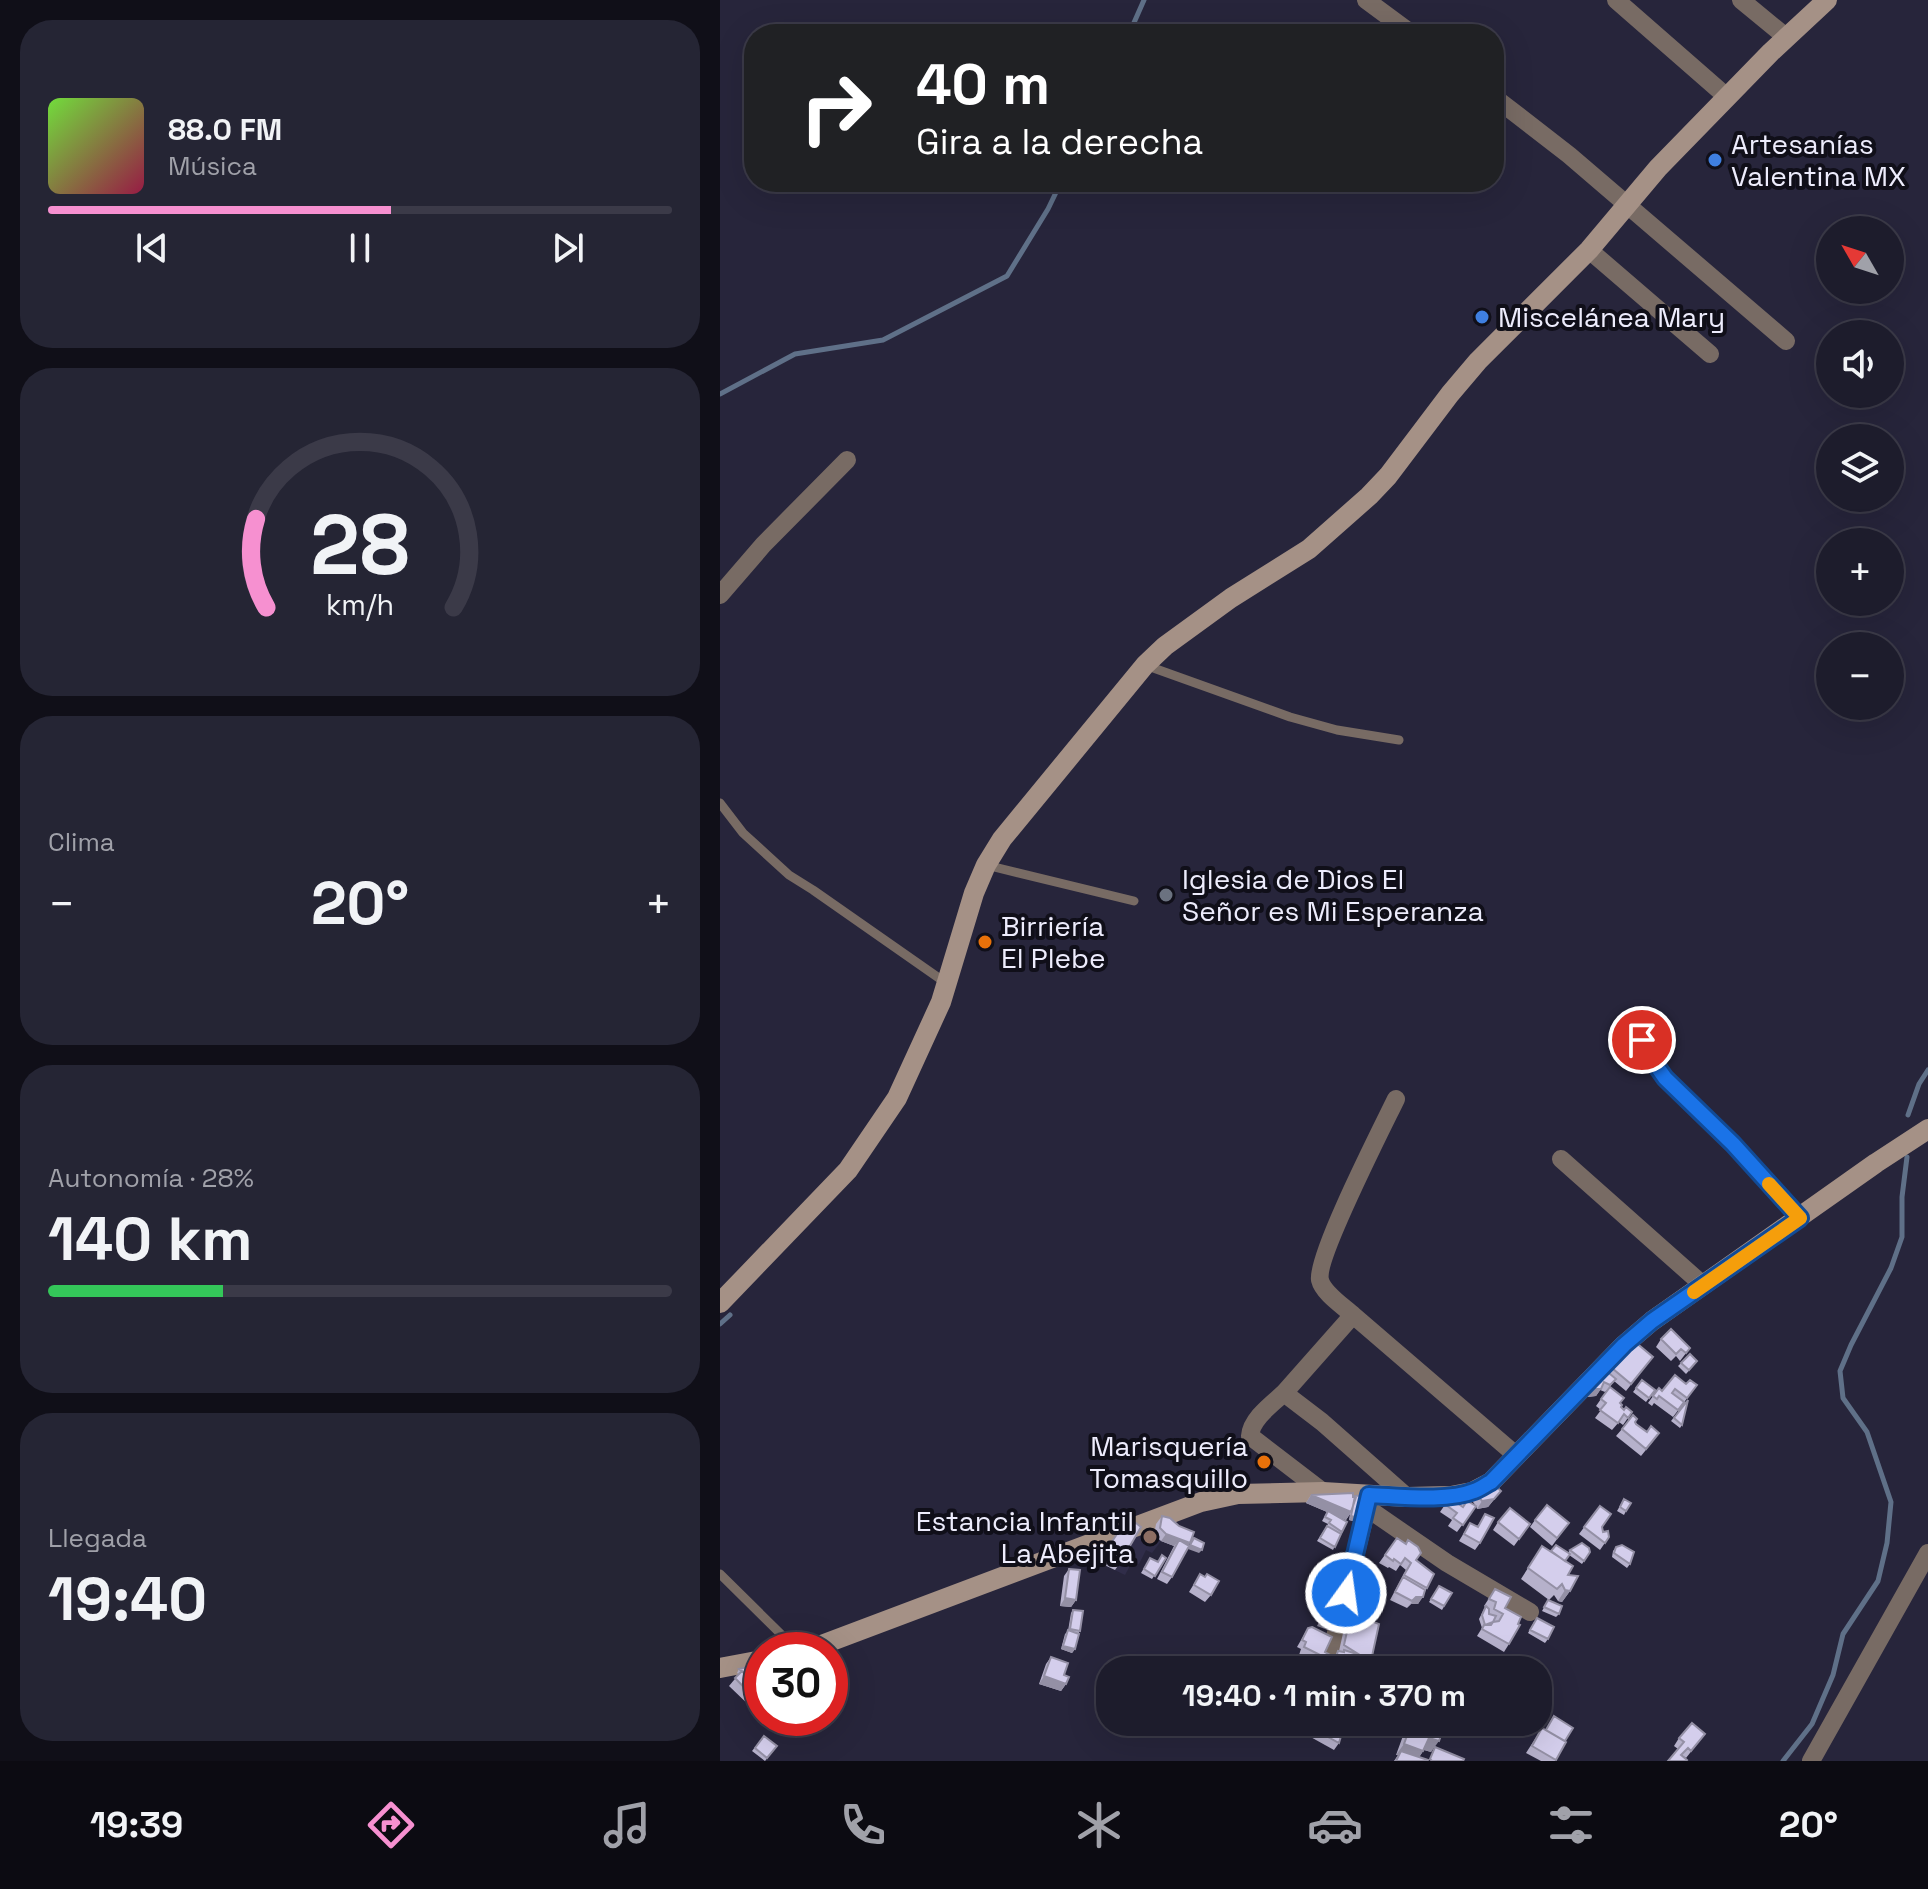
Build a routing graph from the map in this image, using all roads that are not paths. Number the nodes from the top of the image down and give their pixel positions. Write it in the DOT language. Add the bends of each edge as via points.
graph roads {
  1 [pos="1366,0"];
  2 [pos="1616,0"];
  3 [pos="1741,0"];
  4 [pos="1827,0"];
  5 [pos="1398,24"];
  6 [pos="1786,37"];
  7 [pos="1727,97"];
  8 [pos="1504,105"];
  9 [pos="1628,205"];
  10 [pos="1589,250"];
  11 [pos="1786,341"];
  12 [pos="1710,354"];
  13 [pos="847,460"];
  14 [pos="720,595"];
  15 [pos="1145,665"];
  16 [pos="1399,740"];
  17 [pos="720,803"];
  18 [pos="986,865"];
  19 [pos="1134,901"];
  20 [pos="946,983"];
  21 [pos="1642,1040"];
  22 [pos="1396,1099"];
  23 [pos="1928,1129"];
  24 [pos="1561,1159"];
  25 [pos="1800,1218"];
  26 [pos="1703,1285"];
  27 [pos="720,1303"];
  28 [pos="1353,1315"];
  29 [pos="1284,1393"];
  30 [pos="1517,1456"];
  31 [pos="1323,1492"];
  32 [pos="1407,1497"];
  33 [pos="1368,1501"];
  34 [pos="1928,1553"];
  35 [pos="720,1574"];
  36 [pos="1530,1612"];
  37 [pos="779,1632"];
  38 [pos="848,1635"];
  39 [pos="1334,1656"];
  40 [pos="744,1663"];
  41 [pos="720,1668"];
  42 [pos="1811,1761"];
  1 -- 5 [label="street"];
  2 -- 7 [label="street"];
  3 -- 6 [label="street"];
  4 -- 6 [label="main road"];
  6 -- 7 [label="main road"];
  7 -- 9 [label="main road"];
  8 -- 9 [label="street"];
  9 -- 10 [label="main road"];
  9 -- 11 [label="street"];
  10 -- 12 [label="street"];
  10 -- 15 [label="main road" via="1478,361 1388,476 1349,515 1309,549 1192,625"];
  13 -- 14 [label="street"];
  15 -- 16 [label="lane" via="1290,717"];
  15 -- 18 [label="main road"];
  17 -- 20 [label="lane" via="743,833 789,875"];
  18 -- 19 [label="lane"];
  18 -- 20 [label="main road"];
  20 -- 27 [label="main road" via="897,1098 848,1170"];
  21 -- 25 [label="street" via="1665,1078"];
  22 -- 28 [label="street" via="1319,1273 1322,1285"];
  23 -- 25 [label="main road"];
  24 -- 26 [label="street"];
  25 -- 26 [label="main road"];
  26 -- 30 [label="main road" via="1624,1345"];
  28 -- 29 [label="street"];
  28 -- 30 [label="street"];
  29 -- 31 [label="street" via="1254,1422 1250,1436"];
  29 -- 32 [label="street"];
  30 -- 32 [label="main road" via="1491,1482 1472,1492"];
  31 -- 33 [label="main road"];
  31 -- 38 [label="main road" via="1238,1494 1201,1502"];
  32 -- 33 [label="main road"];
  33 -- 36 [label="street" via="1447,1563"];
  33 -- 39 [label="street"];
  34 -- 42 [label="street"];
  35 -- 37 [label="lane"];
  40 -- 41 [label="main road"];
}
